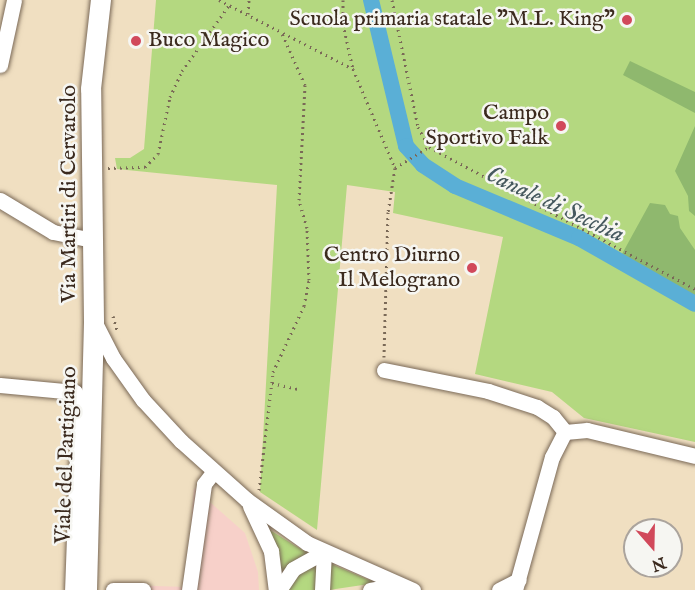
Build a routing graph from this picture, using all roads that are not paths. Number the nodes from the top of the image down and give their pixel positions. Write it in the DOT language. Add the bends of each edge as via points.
graph roads {
  1 [pos="14,0"];
  2 [pos="101,0"];
  3 [pos="0,65"];
  4 [pos="0,200"];
  5 [pos="93,240"];
  6 [pos="94,321"];
  7 [pos="384,370"];
  8 [pos="0,385"];
  9 [pos="566,432"];
  10 [pos="695,456"];
  11 [pos="214,471"];
  12 [pos="252,495"];
  13 [pos="324,552"];
  14 [pos="517,585"];
  15 [pos="407,587"];
  16 [pos="72,590"];
  17 [pos="87,590"];
  18 [pos="113,590"];
  19 [pos="143,590"];
  20 [pos="189,590"];
  21 [pos="277,590"];
  22 [pos="322,590"];
  23 [pos="369,590"];
  24 [pos="499,590"];
  1 -- 3 [label="street"];
  2 -- 5 [label="main road, Via Martiri di Cervarolo" via="92,89 103,165"];
  4 -- 5 [label="street" via="53,232"];
  5 -- 6 [label="main road, Via Martiri di Cervarolo"];
  6 -- 11 [label="street, Via Martiri di Cervarolo" via="113,358 143,400"];
  6 -- 17 [label="main road, Viale del Partigiano"];
  7 -- 9 [label="street" via="488,391 537,407"];
  8 -- 16 [label="street" via="75,392 79,400"];
  9 -- 10 [label="street" via="587,430"];
  9 -- 14 [label="street" via="552,457"];
  11 -- 12 [label="street, Via Martiri di Cervarolo"];
  11 -- 20 [label="street" via="204,484"];
  12 -- 13 [label="street, Via Martiri di Cervarolo" via="291,534"];
  12 -- 21 [label="street" via="271,551"];
  13 -- 15 [label="street, Via Martiri di Cervarolo"];
  13 -- 21 [label="street" via="293,569"];
  13 -- 22 [label="street"];
  14 -- 24 [label="street"];
  15 -- 23 [label="street"];
  18 -- 19 [label="street"];
}
